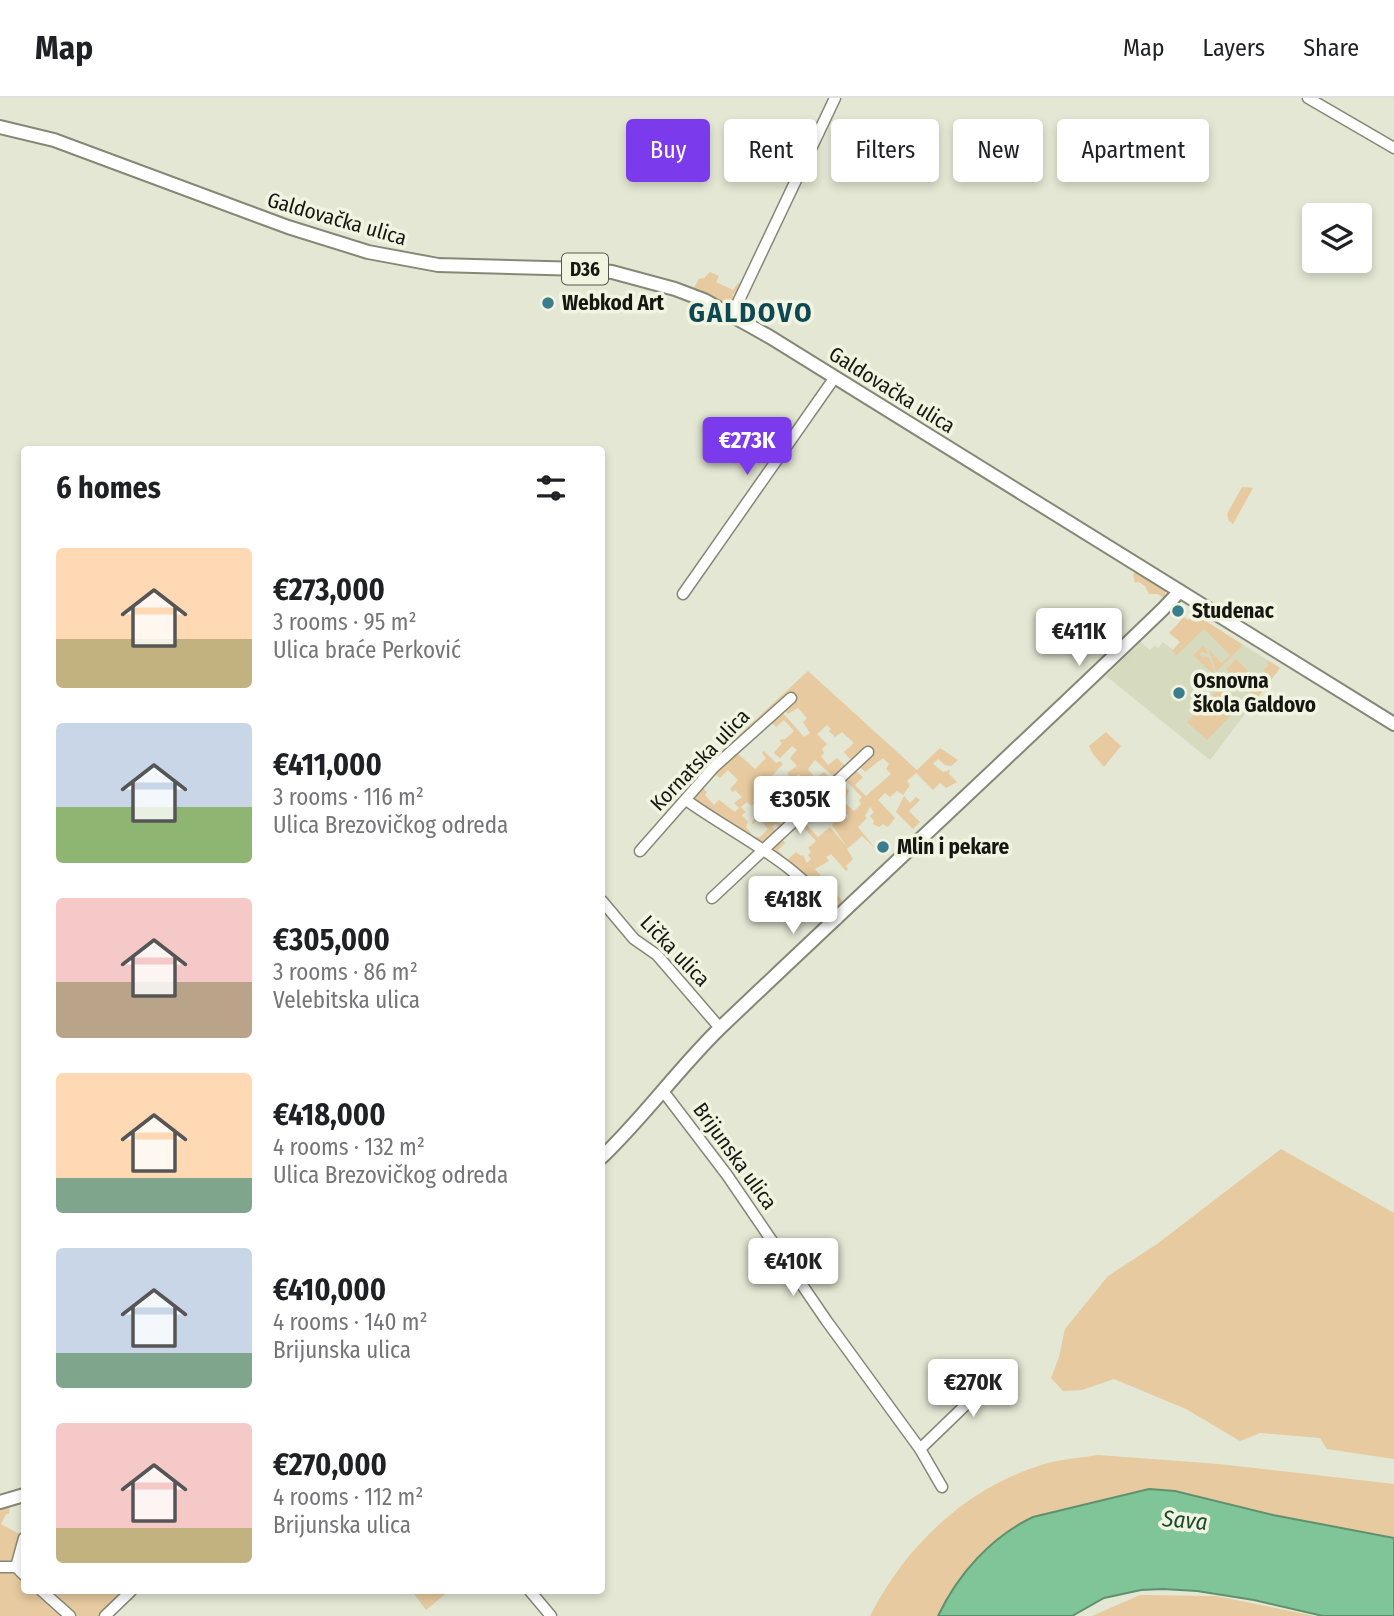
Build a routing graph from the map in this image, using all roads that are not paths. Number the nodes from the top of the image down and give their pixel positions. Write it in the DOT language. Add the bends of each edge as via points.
graph roads {
  1 [pos="835,98"];
  2 [pos="1308,98"];
  3 [pos="0,127"];
  4 [pos="1394,148"];
  5 [pos="732,315"];
  6 [pos="835,377"];
  7 [pos="1180,591"];
  8 [pos="683,594"];
  9 [pos="791,698"];
  10 [pos="1394,724"];
  11 [pos="867,752"];
  12 [pos="686,800"];
  13 [pos="640,851"];
  14 [pos="762,851"];
  15 [pos="712,898"];
  16 [pos="605,905"];
  17 [pos="837,919"];
  18 [pos="720,1028"];
  19 [pos="663,1091"];
  20 [pos="605,1154"];
  21 [pos="1005,1367"];
  22 [pos="920,1449"];
  23 [pos="942,1487"];
  24 [pos="21,1496"];
  25 [pos="0,1502"];
  26 [pos="21,1549"];
  27 [pos="0,1567"];
  28 [pos="16,1567"];
  29 [pos="21,1572"];
  30 [pos="45,1594"];
  31 [pos="128,1594"];
  32 [pos="533,1594"];
  33 [pos="70,1616"];
  34 [pos="104,1616"];
  35 [pos="551,1616"];
  1 -- 5 [label="street"];
  2 -- 4 [label="street"];
  3 -- 5 [label="main road, Galdovačka ulica / D36" via="54,140 368,252 438,265 612,272 675,289"];
  5 -- 6 [label="main road, Galdovačka ulica / D36"];
  6 -- 7 [label="main road, Galdovačka ulica / D36"];
  6 -- 8 [label="street"];
  7 -- 10 [label="main road, Galdovačka ulica / D36"];
  7 -- 17 [label="main road"];
  9 -- 12 [label="street, Kornatska ulica" via="713,767"];
  11 -- 14 [label="street"];
  12 -- 13 [label="street, Kornatska ulica"];
  12 -- 14 [label="street"];
  14 -- 15 [label="street"];
  14 -- 17 [label="street" via="812,886"];
  16 -- 18 [label="street, Lička ulica" via="634,939 657,955"];
  17 -- 18 [label="main road"];
  18 -- 19 [label="main road"];
  19 -- 20 [label="main road"];
  19 -- 22 [label="street, Brijunska ulica"];
  21 -- 22 [label="street"];
  22 -- 23 [label="street, Brijunska ulica"];
  24 -- 25 [label="main road"];
  26 -- 28 [label="street"];
  27 -- 28 [label="street"];
  28 -- 29 [label="street"];
  30 -- 33 [label="street"];
  31 -- 34 [label="street"];
  32 -- 35 [label="street"];
}
